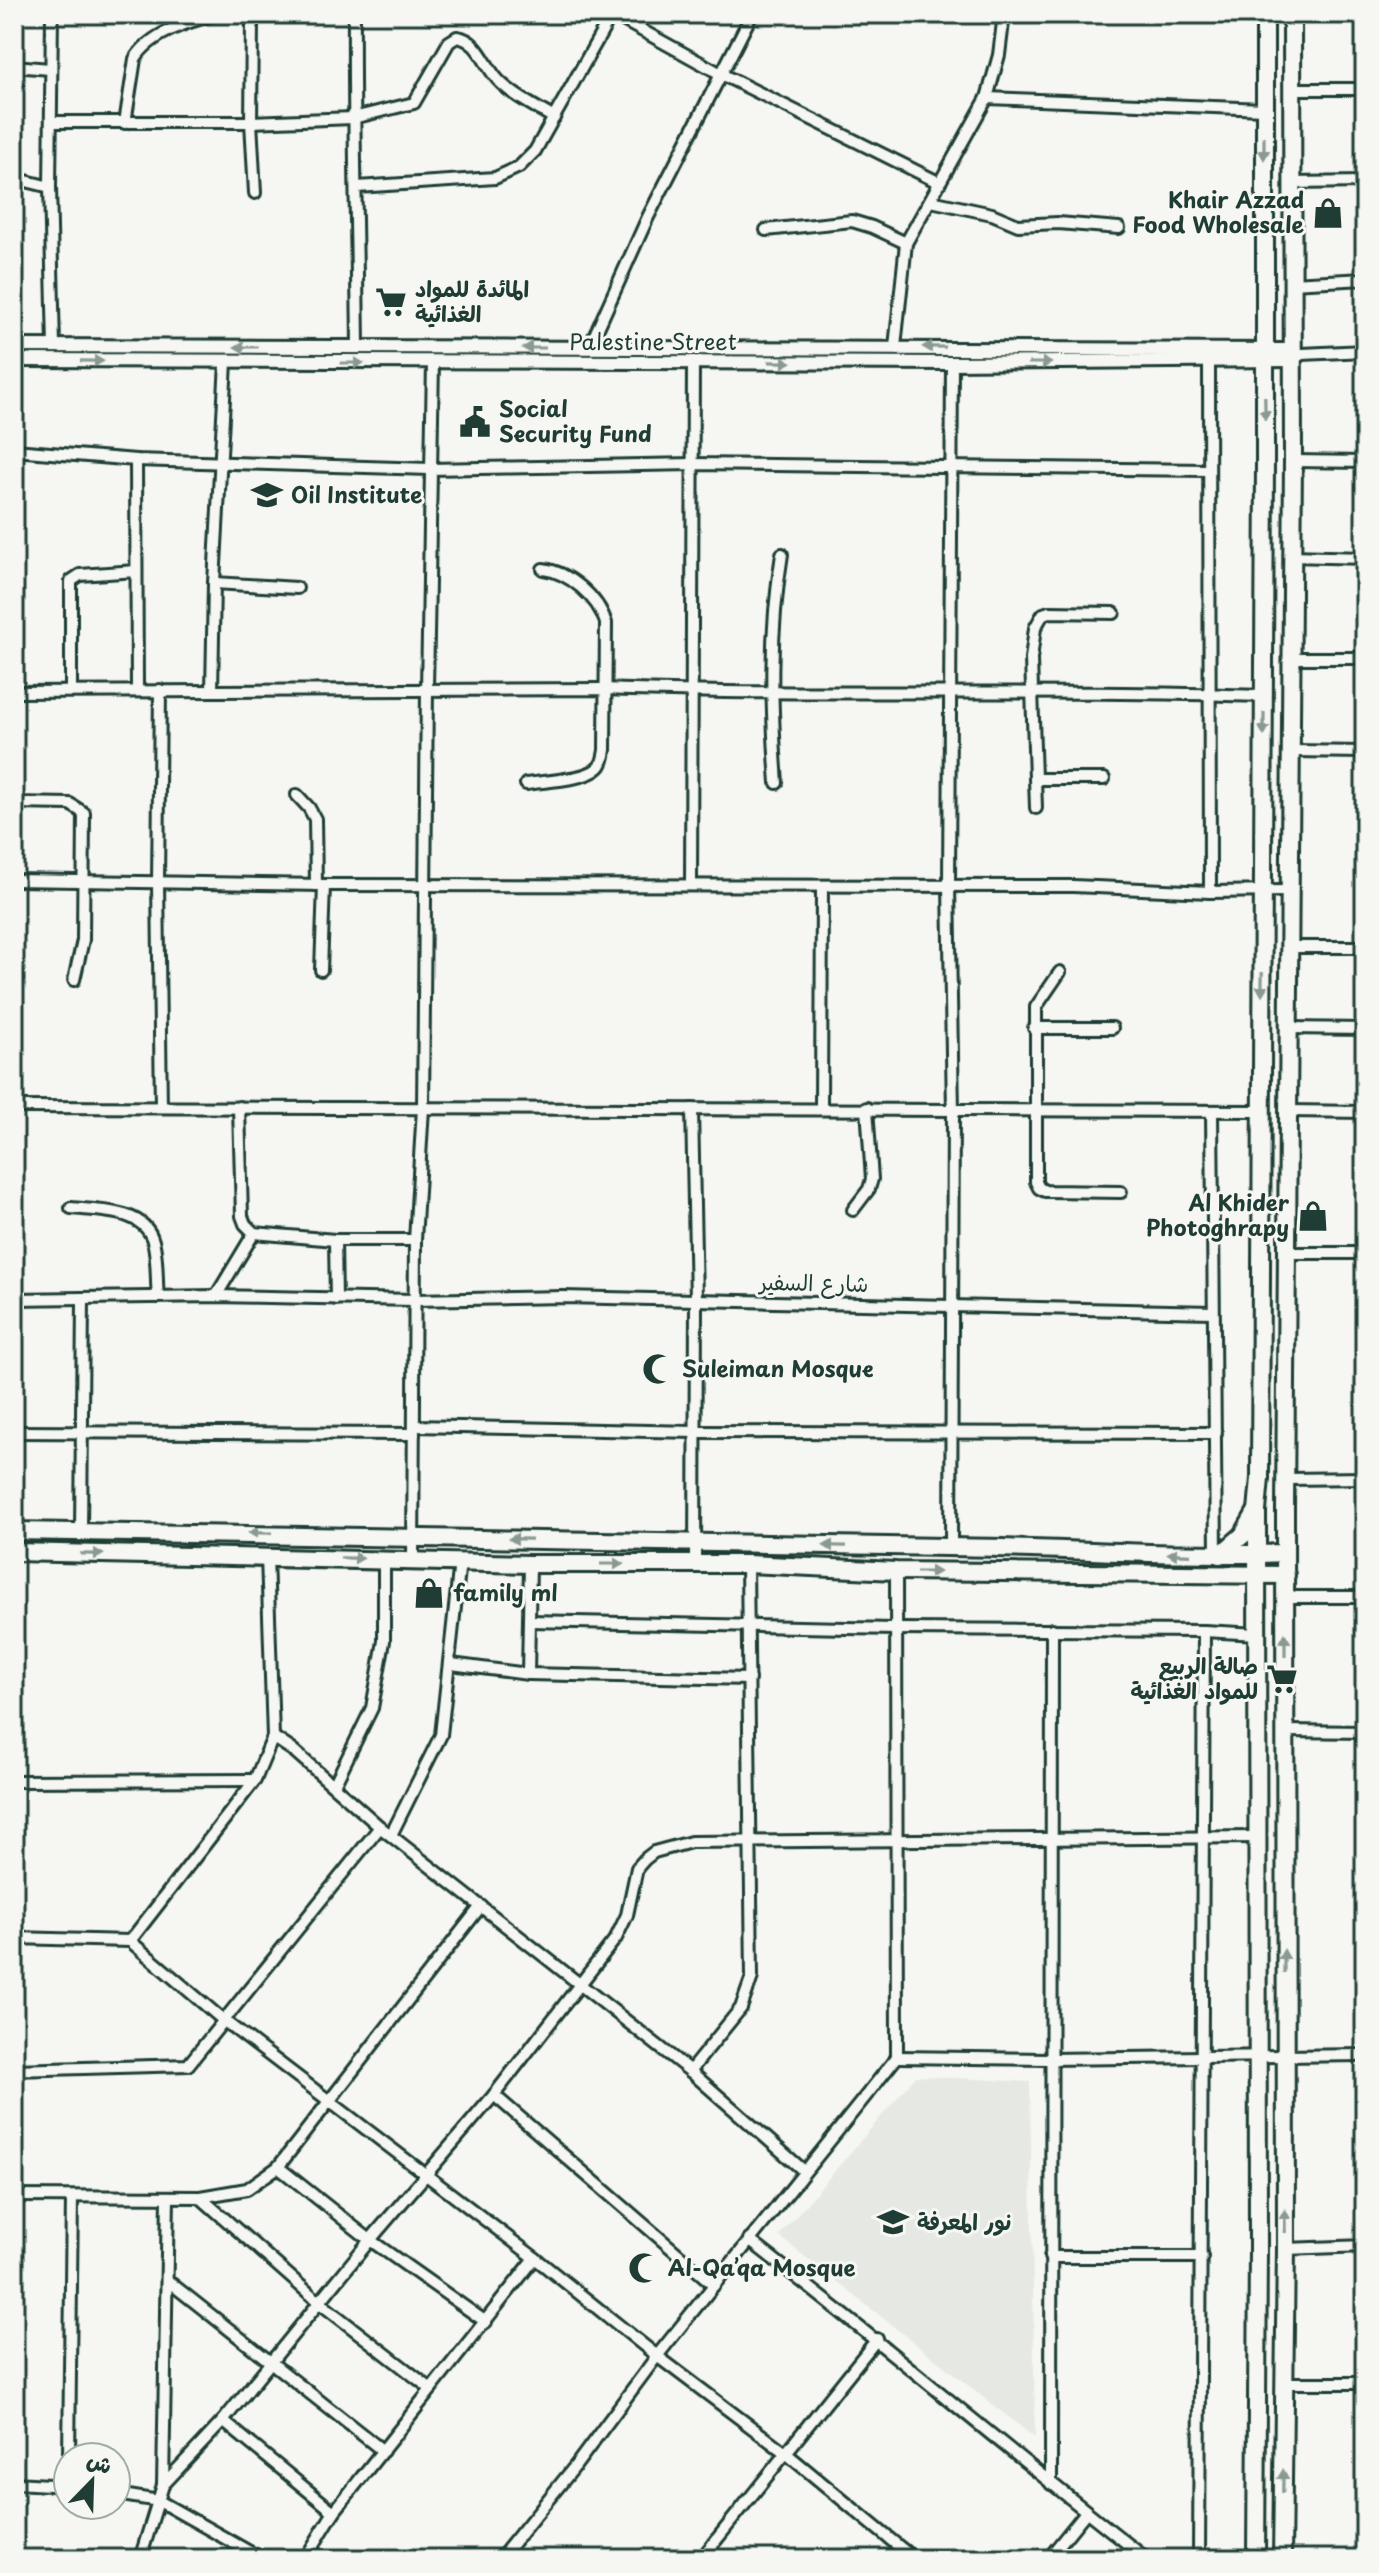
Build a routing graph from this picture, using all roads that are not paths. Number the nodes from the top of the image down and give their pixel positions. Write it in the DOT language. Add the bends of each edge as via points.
graph roads {
  1 [pos="52,14"];
  2 [pos="217,14"];
  3 [pos="245,14"];
  4 [pos="354,14"];
  5 [pos="612,14"];
  6 [pos="752,14"];
  7 [pos="1004,14"];
  8 [pos="1265,14"];
  9 [pos="1292,14"];
  10 [pos="14,66"];
  11 [pos="50,69"];
  12 [pos="721,74"];
  13 [pos="1292,89"];
  14 [pos="1365,89"];
  15 [pos="987,98"];
  16 [pos="1264,109"];
  17 [pos="353,118"];
  18 [pos="554,118"];
  19 [pos="51,122"];
  20 [pos="251,122"];
  21 [pos="125,123"];
  22 [pos="14,178"];
  23 [pos="1365,182"];
  24 [pos="940,183"];
  25 [pos="1291,183"];
  26 [pos="50,187"];
  27 [pos="357,187"];
  28 [pos="255,193"];
  29 [pos="931,201"];
  30 [pos="1119,228"];
  31 [pos="766,230"];
  32 [pos="906,243"];
  33 [pos="1365,279"];
  34 [pos="1291,283"];
  35 [pos="14,346"];
  36 [pos="54,346"];
  37 [pos="895,347"];
  38 [pos="358,348"];
  39 [pos="489,348"];
  40 [pos="589,348"];
  41 [pos="1365,351"];
  42 [pos="1295,355"];
  43 [pos="1264,356"];
  44 [pos="14,360"];
  45 [pos="693,361"];
  46 [pos="226,362"];
  47 [pos="489,362"];
  48 [pos="1209,362"];
  49 [pos="433,363"];
  50 [pos="952,363"];
  51 [pos="14,450"];
  52 [pos="136,460"];
  53 [pos="1293,461"];
  54 [pos="222,462"];
  55 [pos="1365,462"];
  56 [pos="693,464"];
  57 [pos="952,466"];
  58 [pos="430,469"];
  59 [pos="1209,470"];
  60 [pos="782,554"];
  61 [pos="1291,556"];
  62 [pos="1365,558"];
  63 [pos="543,569"];
  64 [pos="136,571"];
  65 [pos="214,583"];
  66 [pos="297,588"];
  67 [pos="1114,613"];
  68 [pos="1290,658"];
  69 [pos="1365,658"];
  70 [pos="427,689"];
  71 [pos="604,689"];
  72 [pos="137,690"];
  73 [pos="160,690"];
  74 [pos="71,691"];
  75 [pos="212,691"];
  76 [pos="951,691"];
  77 [pos="1031,691"];
  78 [pos="14,692"];
  79 [pos="691,692"];
  80 [pos="771,692"];
  81 [pos="1209,694"];
  82 [pos="1264,696"];
  83 [pos="1291,751"];
  84 [pos="1365,752"];
  85 [pos="1036,779"];
  86 [pos="1104,779"];
  87 [pos="777,783"];
  88 [pos="526,784"];
  89 [pos="297,795"];
  90 [pos="14,803"];
  91 [pos="1036,808"];
  92 [pos="14,880"];
  93 [pos="85,880"];
  94 [pos="158,883"];
  95 [pos="427,883"];
  96 [pos="320,885"];
  97 [pos="691,885"];
  98 [pos="949,885"];
  99 [pos="822,886"];
  100 [pos="1262,891"];
  101 [pos="1290,891"];
  102 [pos="1210,892"];
  103 [pos="1289,947"];
  104 [pos="1365,947"];
  105 [pos="321,970"];
  106 [pos="1060,972"];
  107 [pos="74,980"];
  108 [pos="1034,1028"];
  109 [pos="1112,1028"];
  110 [pos="1288,1028"];
  111 [pos="1365,1029"];
  112 [pos="14,1107"];
  113 [pos="161,1107"];
  114 [pos="239,1107"];
  115 [pos="423,1108"];
  116 [pos="821,1108"];
  117 [pos="867,1108"];
  118 [pos="692,1109"];
  119 [pos="1036,1110"];
  120 [pos="953,1111"];
  121 [pos="1212,1111"];
  122 [pos="1261,1111"];
  123 [pos="1288,1111"];
  124 [pos="1365,1112"];
  125 [pos="1121,1192"];
  126 [pos="71,1208"];
  127 [pos="853,1210"];
  128 [pos="254,1233"];
  129 [pos="335,1240"];
  130 [pos="415,1240"];
  131 [pos="1287,1253"];
  132 [pos="1365,1253"];
  133 [pos="216,1296"];
  134 [pos="158,1297"];
  135 [pos="14,1299"];
  136 [pos="336,1299"];
  137 [pos="83,1300"];
  138 [pos="414,1300"];
  139 [pos="696,1300"];
  140 [pos="950,1305"];
  141 [pos="1212,1312"];
  142 [pos="414,1430"];
  143 [pos="14,1432"];
  144 [pos="695,1432"];
  145 [pos="950,1433"];
  146 [pos="1216,1433"];
  147 [pos="82,1434"];
  148 [pos="1365,1478"];
  149 [pos="1287,1479"];
  150 [pos="1257,1511"];
  151 [pos="14,1531"];
  152 [pos="81,1532"];
  153 [pos="413,1538"];
  154 [pos="583,1541"];
  155 [pos="695,1542"];
  156 [pos="951,1547"];
  157 [pos="1051,1550"];
  158 [pos="14,1552"];
  159 [pos="1285,1553"];
  160 [pos="1258,1554"];
  161 [pos="1218,1555"];
  162 [pos="267,1556"];
  163 [pos="384,1559"];
  164 [pos="413,1560"];
  165 [pos="460,1561"];
  166 [pos="530,1564"];
  167 [pos="583,1564"];
  168 [pos="695,1564"];
  169 [pos="747,1564"];
  170 [pos="896,1571"];
  171 [pos="1051,1572"];
  172 [pos="1224,1572"];
  173 [pos="1258,1574"];
  174 [pos="1286,1575"];
  175 [pos="1286,1597"];
  176 [pos="1365,1597"];
  177 [pos="1258,1601"];
  178 [pos="529,1621"];
  179 [pos="748,1625"];
  180 [pos="894,1629"];
  181 [pos="1052,1629"];
  182 [pos="1204,1631"];
  183 [pos="1258,1634"];
  184 [pos="451,1664"];
  185 [pos="528,1674"];
  186 [pos="749,1679"];
  187 [pos="1285,1731"];
  188 [pos="1365,1732"];
  189 [pos="273,1737"];
  190 [pos="255,1780"];
  191 [pos="14,1781"];
  192 [pos="334,1785"];
  193 [pos="380,1827"];
  194 [pos="391,1835"];
  195 [pos="1203,1836"];
  196 [pos="1258,1837"];
  197 [pos="1051,1838"];
  198 [pos="894,1840"];
  199 [pos="752,1841"];
  200 [pos="481,1906"];
  201 [pos="14,1938"];
  202 [pos="130,1941"];
  203 [pos="580,1984"];
  204 [pos="223,2020"];
  205 [pos="1365,2055"];
  206 [pos="897,2057"];
  207 [pos="1202,2058"];
  208 [pos="1256,2058"];
  209 [pos="1284,2058"];
  210 [pos="1049,2059"];
  211 [pos="14,2070"];
  212 [pos="690,2071"];
  213 [pos="494,2095"];
  214 [pos="329,2101"];
  215 [pos="278,2167"];
  216 [pos="804,2171"];
  217 [pos="425,2175"];
  218 [pos="14,2196"];
  219 [pos="72,2197"];
  220 [pos="168,2197"];
  221 [pos="200,2197"];
  222 [pos="370,2240"];
  223 [pos="749,2240"];
  224 [pos="1365,2246"];
  225 [pos="1286,2249"];
  226 [pos="1050,2257"];
  227 [pos="1202,2257"];
  228 [pos="535,2258"];
  229 [pos="168,2281"];
  230 [pos="714,2285"];
  231 [pos="320,2303"];
  232 [pos="486,2322"];
  233 [pos="877,2339"];
  234 [pos="657,2356"];
  235 [pos="270,2364"];
  236 [pos="1284,2383"];
  237 [pos="1365,2383"];
  238 [pos="431,2389"];
  239 [pos="223,2421"];
  240 [pos="69,2441"];
  241 [pos="383,2451"];
  242 [pos="787,2454"];
  243 [pos="14,2462"];
  244 [pos="14,2473"];
  245 [pos="14,2483"];
  246 [pos="1051,2484"];
  247 [pos="52,2485"];
  248 [pos="163,2485"];
  249 [pos="132,2497"];
  250 [pos="159,2501"];
  251 [pos="334,2512"];
  252 [pos="1086,2512"];
  253 [pos="903,2550"];
  254 [pos="140,2559"];
  255 [pos="262,2559"];
  256 [pos="305,2559"];
  257 [pos="500,2559"];
  258 [pos="701,2559"];
  259 [pos="895,2559"];
  260 [pos="914,2559"];
  261 [pos="1048,2559"];
  262 [pos="1147,2559"];
  263 [pos="1199,2559"];
  264 [pos="1256,2559"];
  265 [pos="1282,2559"];
  1 -- 11 [label="street"];
  2 -- 21 [label="street" via="167,32 141,50"];
  3 -- 20 [label="street" via="252,23"];
  4 -- 17 [label="street"];
  5 -- 12 [label="street"];
  5 -- 18 [label="street"];
  6 -- 12 [label="street"];
  7 -- 15 [label="street"];
  8 -- 16 [label="main road"];
  9 -- 13 [label="main road"];
  10 -- 11 [label="street"];
  11 -- 19 [label="street"];
  12 -- 24 [label="street"];
  12 -- 40 [label="street"];
  13 -- 14 [label="street"];
  13 -- 25 [label="main road"];
  15 -- 16 [label="street"];
  15 -- 24 [label="street"];
  16 -- 43 [label="main road, one-way"];
  17 -- 18 [label="street" via="414,103 457,37 472,43 504,86"];
  17 -- 20 [label="street"];
  17 -- 27 [label="street"];
  18 -- 27 [label="street" via="529,159 495,178"];
  19 -- 21 [label="street"];
  19 -- 26 [label="street"];
  20 -- 21 [label="street"];
  20 -- 28 [label="street"];
  22 -- 26 [label="street"];
  23 -- 25 [label="street"];
  24 -- 29 [label="street"];
  25 -- 34 [label="main road"];
  26 -- 36 [label="street"];
  27 -- 38 [label="street"];
  29 -- 30 [label="street" via="1018,225"];
  29 -- 32 [label="street"];
  31 -- 32 [label="street" via="852,221"];
  32 -- 37 [label="street"];
  33 -- 34 [label="street"];
  34 -- 42 [label="main road"];
  35 -- 36 [label="street, Palestine Street"];
  38 -- 36 [label="street, Palestine Street, one-way"];
  37 -- 40 [label="street, Palestine Street"];
  43 -- 37 [label="street, Palestine Street, one-way"];
  38 -- 39 [label="street, Palestine Street"];
  40 -- 39 [label="street, Palestine Street, one-way"];
  39 -- 47 [label="street"];
  41 -- 42 [label="street"];
  42 -- 43 [label="street, Palestine Street"];
  42 -- 53 [label="main road"];
  43 -- 48 [label="street, Palestine Street"];
  43 -- 82 [label="main road, one-way"];
  44 -- 46 [label="street, Palestine Street, one-way"];
  45 -- 47 [label="street, Palestine Street"];
  45 -- 50 [label="street, Palestine Street, one-way"];
  45 -- 56 [label="street"];
  46 -- 49 [label="street, Palestine Street, one-way"];
  46 -- 54 [label="street"];
  47 -- 49 [label="street, Palestine Street"];
  50 -- 48 [label="street, Palestine Street, one-way"];
  48 -- 59 [label="street"];
  49 -- 58 [label="street"];
  50 -- 57 [label="street"];
  51 -- 52 [label="street"];
  52 -- 54 [label="street"];
  52 -- 64 [label="street"];
  53 -- 55 [label="street"];
  53 -- 61 [label="main road"];
  54 -- 58 [label="street"];
  54 -- 65 [label="street"];
  56 -- 57 [label="street"];
  56 -- 58 [label="street"];
  56 -- 79 [label="street"];
  57 -- 59 [label="street"];
  57 -- 76 [label="street"];
  58 -- 70 [label="street"];
  59 -- 81 [label="street"];
  60 -- 80 [label="street" via="773,611"];
  61 -- 62 [label="street"];
  61 -- 68 [label="main road"];
  63 -- 71 [label="street" via="565,575 603,614"];
  64 -- 72 [label="street"];
  64 -- 74 [label="street" via="80,575 71,581"];
  65 -- 66 [label="street"];
  65 -- 75 [label="street"];
  67 -- 77 [label="street" via="1043,614 1035,628"];
  68 -- 69 [label="street"];
  68 -- 83 [label="main road"];
  70 -- 71 [label="street"];
  70 -- 75 [label="street"];
  70 -- 95 [label="street"];
  71 -- 79 [label="street"];
  71 -- 88 [label="street" via="605,750 598,768 585,775"];
  72 -- 73 [label="street"];
  72 -- 74 [label="street"];
  73 -- 75 [label="street"];
  73 -- 94 [label="street"];
  74 -- 78 [label="street"];
  76 -- 77 [label="street"];
  76 -- 80 [label="street"];
  76 -- 98 [label="street"];
  77 -- 81 [label="street"];
  77 -- 85 [label="street"];
  79 -- 80 [label="street"];
  79 -- 97 [label="street"];
  80 -- 87 [label="street"];
  81 -- 82 [label="street"];
  81 -- 102 [label="street"];
  82 -- 100 [label="main road, one-way"];
  83 -- 84 [label="street"];
  83 -- 101 [label="main road"];
  85 -- 86 [label="street"];
  85 -- 91 [label="street"];
  89 -- 96 [label="street" via="315,819"];
  90 -- 93 [label="street" via="81,808"];
  92 -- 93 [label="street"];
  93 -- 94 [label="street"];
  93 -- 107 [label="street" via="83,940"];
  94 -- 96 [label="street"];
  94 -- 113 [label="street"];
  95 -- 96 [label="street"];
  95 -- 97 [label="street"];
  95 -- 115 [label="street"];
  96 -- 105 [label="street"];
  97 -- 99 [label="street"];
  98 -- 99 [label="street"];
  98 -- 102 [label="street"];
  98 -- 120 [label="street"];
  99 -- 116 [label="street"];
  100 -- 101 [label="street"];
  100 -- 102 [label="street"];
  100 -- 122 [label="main road, one-way"];
  101 -- 103 [label="main road"];
  103 -- 104 [label="street"];
  103 -- 110 [label="main road"];
  106 -- 108 [label="street" via="1036,1007"];
  108 -- 109 [label="street"];
  108 -- 119 [label="street"];
  110 -- 111 [label="street"];
  110 -- 123 [label="main road"];
  112 -- 113 [label="street"];
  113 -- 114 [label="street"];
  114 -- 115 [label="street"];
  114 -- 128 [label="street" via="242,1216"];
  115 -- 118 [label="street"];
  115 -- 130 [label="street"];
  116 -- 117 [label="street"];
  116 -- 118 [label="street"];
  117 -- 120 [label="street"];
  117 -- 127 [label="street" via="872,1179"];
  118 -- 139 [label="street"];
  119 -- 120 [label="street"];
  119 -- 121 [label="street"];
  119 -- 125 [label="street" via="1039,1188"];
  120 -- 140 [label="street"];
  121 -- 122 [label="street"];
  121 -- 141 [label="street"];
  122 -- 150 [label="main road"];
  123 -- 124 [label="street"];
  123 -- 131 [label="main road"];
  126 -- 134 [label="street" via="128,1215 144,1226 153,1241"];
  128 -- 129 [label="street"];
  128 -- 133 [label="street"];
  129 -- 130 [label="street"];
  129 -- 136 [label="street"];
  130 -- 138 [label="street"];
  131 -- 132 [label="street"];
  131 -- 149 [label="main road"];
  133 -- 134 [label="street, شارع السفير"];
  133 -- 136 [label="street, شارع السفير"];
  134 -- 137 [label="street, شارع السفير"];
  135 -- 137 [label="street, شارع السفير"];
  136 -- 138 [label="street, شارع السفير"];
  137 -- 147 [label="street"];
  138 -- 139 [label="street, شارع السفير"];
  138 -- 142 [label="street"];
  139 -- 140 [label="street, شارع السفير"];
  139 -- 144 [label="street"];
  140 -- 141 [label="street, شارع السفير"];
  140 -- 145 [label="street"];
  141 -- 146 [label="street"];
  142 -- 144 [label="street"];
  142 -- 147 [label="street"];
  142 -- 153 [label="street"];
  143 -- 147 [label="street"];
  144 -- 145 [label="street"];
  144 -- 155 [label="street"];
  145 -- 146 [label="street"];
  145 -- 156 [label="street"];
  146 -- 161 [label="street"];
  147 -- 152 [label="street"];
  148 -- 149 [label="street"];
  149 -- 159 [label="main road"];
  150 -- 160 [label="main road"];
  150 -- 161 [label="main road" via="1243,1535"];
  151 -- 152 [label="main road"];
  153 -- 152 [label="main road, one-way"];
  154 -- 153 [label="main road, one-way"];
  153 -- 164 [label="street"];
  154 -- 155 [label="main road"];
  154 -- 167 [label="main road"];
  156 -- 155 [label="main road, one-way"];
  155 -- 168 [label="street"];
  156 -- 157 [label="main road"];
  161 -- 157 [label="main road, one-way"];
  157 -- 171 [label="main road"];
  158 -- 162 [label="main road, one-way"];
  159 -- 160 [label="main road"];
  159 -- 174 [label="main road"];
  160 -- 161 [label="main road"];
  160 -- 173 [label="main road"];
  162 -- 163 [label="main road, one-way"];
  162 -- 189 [label="street"];
  163 -- 164 [label="main road"];
  163 -- 192 [label="street" via="384,1641 372,1708"];
  164 -- 165 [label="main road"];
  165 -- 166 [label="main road"];
  165 -- 184 [label="street"];
  166 -- 167 [label="main road"];
  166 -- 178 [label="street"];
  167 -- 168 [label="main road, one-way"];
  168 -- 169 [label="main road"];
  169 -- 170 [label="main road"];
  169 -- 179 [label="street"];
  170 -- 171 [label="main road, one-way"];
  170 -- 180 [label="street"];
  171 -- 172 [label="main road"];
  172 -- 173 [label="main road"];
  172 -- 177 [label="main road"];
  173 -- 174 [label="main road"];
  173 -- 177 [label="main road"];
  174 -- 175 [label="main road"];
  175 -- 176 [label="street"];
  187 -- 175 [label="main road, one-way"];
  177 -- 183 [label="main road"];
  178 -- 179 [label="street"];
  178 -- 185 [label="street"];
  179 -- 180 [label="street"];
  179 -- 186 [label="street"];
  180 -- 181 [label="street"];
  180 -- 198 [label="street"];
  181 -- 182 [label="street"];
  181 -- 197 [label="street"];
  182 -- 183 [label="street"];
  182 -- 195 [label="street"];
  183 -- 196 [label="main road"];
  184 -- 185 [label="street"];
  184 -- 194 [label="street" via="441,1735"];
  185 -- 186 [label="street"];
  186 -- 199 [label="street"];
  187 -- 188 [label="street"];
  209 -- 187 [label="main road, one-way"];
  189 -- 190 [label="street"];
  189 -- 192 [label="street"];
  190 -- 191 [label="street"];
  190 -- 202 [label="street"];
  192 -- 193 [label="street"];
  193 -- 194 [label="street"];
  193 -- 204 [label="street"];
  194 -- 200 [label="street"];
  195 -- 196 [label="street"];
  195 -- 197 [label="street"];
  195 -- 207 [label="street"];
  196 -- 208 [label="main road"];
  197 -- 198 [label="street"];
  197 -- 210 [label="street"];
  198 -- 199 [label="street"];
  198 -- 206 [label="street"];
  199 -- 203 [label="street" via="691,1842 645,1859 637,1868 623,1927"];
  199 -- 212 [label="street" via="748,1993"];
  200 -- 203 [label="street"];
  200 -- 214 [label="street"];
  201 -- 202 [label="street"];
  202 -- 204 [label="street"];
  203 -- 212 [label="street"];
  203 -- 213 [label="street"];
  204 -- 211 [label="street" via="194,2060 181,2066"];
  204 -- 214 [label="street"];
  205 -- 209 [label="street"];
  206 -- 210 [label="street"];
  206 -- 216 [label="street"];
  207 -- 208 [label="street"];
  207 -- 210 [label="street"];
  207 -- 227 [label="street"];
  208 -- 209 [label="street"];
  208 -- 264 [label="main road"];
  225 -- 209 [label="main road, one-way"];
  210 -- 226 [label="street"];
  212 -- 216 [label="street"];
  213 -- 217 [label="street"];
  213 -- 230 [label="street"];
  214 -- 215 [label="street"];
  214 -- 217 [label="street"];
  215 -- 221 [label="street" via="247,2189"];
  215 -- 222 [label="street"];
  216 -- 223 [label="street"];
  217 -- 222 [label="street"];
  217 -- 228 [label="street"];
  218 -- 219 [label="street"];
  219 -- 220 [label="street"];
  219 -- 240 [label="street"];
  220 -- 221 [label="street"];
  220 -- 229 [label="street"];
  221 -- 231 [label="street"];
  222 -- 231 [label="street"];
  222 -- 232 [label="street"];
  223 -- 230 [label="street"];
  223 -- 233 [label="street"];
  224 -- 225 [label="street"];
  225 -- 236 [label="main road"];
  226 -- 227 [label="street"];
  226 -- 246 [label="street"];
  227 -- 263 [label="street"];
  228 -- 232 [label="street"];
  228 -- 234 [label="street"];
  229 -- 235 [label="street"];
  229 -- 248 [label="street"];
  230 -- 234 [label="street"];
  231 -- 235 [label="street"];
  231 -- 238 [label="street"];
  232 -- 238 [label="street"];
  233 -- 242 [label="street"];
  233 -- 246 [label="street"];
  234 -- 242 [label="street"];
  234 -- 257 [label="street"];
  235 -- 239 [label="street"];
  235 -- 241 [label="street"];
  236 -- 237 [label="street"];
  265 -- 236 [label="main road, one-way"];
  238 -- 241 [label="street"];
  239 -- 248 [label="street"];
  239 -- 251 [label="street"];
  241 -- 251 [label="street"];
  242 -- 253 [label="street"];
  242 -- 258 [label="street"];
  243 -- 244 [label="street"];
  245 -- 247 [label="street"];
  246 -- 252 [label="street"];
  248 -- 250 [label="street"];
  249 -- 250 [label="street"];
  250 -- 254 [label="street"];
  250 -- 255 [label="street"];
  251 -- 256 [label="street"];
  252 -- 261 [label="street"];
  252 -- 262 [label="street"];
  253 -- 259 [label="street"];
  253 -- 260 [label="street"];
}
